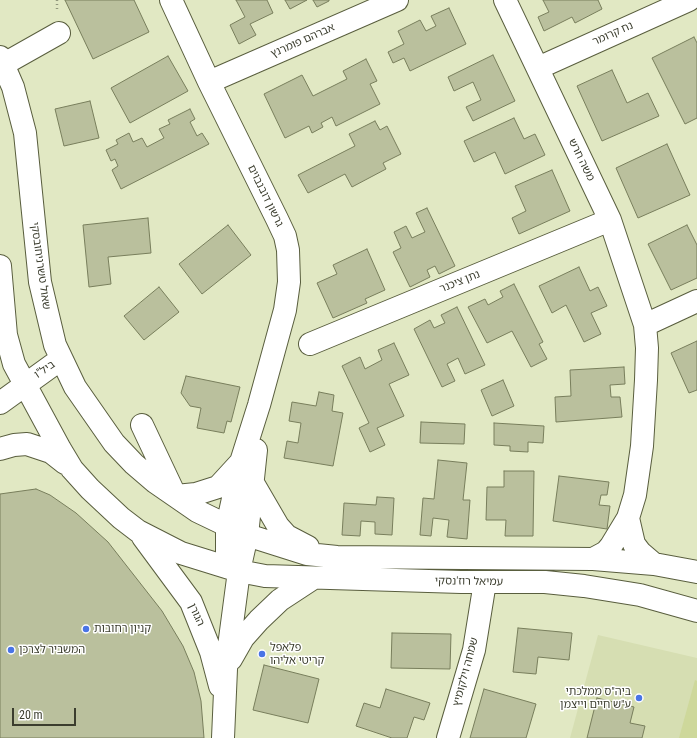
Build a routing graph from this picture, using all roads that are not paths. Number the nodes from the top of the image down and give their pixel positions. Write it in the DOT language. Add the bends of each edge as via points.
graph roads {
  1 [pos="171,0"];
  2 [pos="397,0"];
  3 [pos="505,0"];
  4 [pos="689,0"];
  5 [pos="59,33"];
  6 [pos="2,60"];
  7 [pos="538,68"];
  8 [pos="209,82"];
  9 [pos="610,220"];
  10 [pos="0,266"];
  11 [pos="697,301"];
  12 [pos="645,325"];
  13 [pos="310,344"];
  14 [pos="61,359"];
  15 [pos="7,366"];
  16 [pos="24,384"];
  17 [pos="0,403"];
  18 [pos="260,405"];
  19 [pos="142,425"];
  20 [pos="0,449"];
  21 [pos="241,462"];
  22 [pos="72,469"];
  23 [pos="253,483"];
  24 [pos="176,496"];
  25 [pos="628,518"];
  26 [pos="226,526"];
  27 [pos="138,531"];
  28 [pos="247,535"];
  29 [pos="337,557"];
  30 [pos="593,559"];
  31 [pos="654,564"];
  32 [pos="239,571"];
  33 [pos="697,572"];
  34 [pos="312,579"];
  35 [pos="484,582"];
  36 [pos="697,611"];
  37 [pos="226,669"];
  38 [pos="223,713"];
  39 [pos="223,738"];
  40 [pos="448,738"];
  1 -- 8 [label="street, גרשון דובנבוים"];
  2 -- 8 [label="street, אברהם פומרנץ"];
  3 -- 7 [label="street, משה חרש"];
  4 -- 7 [label="street, נח קרומר"];
  5 -- 6 [label="street"];
  6 -- 14 [label="street, שאול טשרניחובסקי" via="25,134 40,282 50,330"];
  7 -- 9 [label="street, משה חרש"];
  8 -- 18 [label="street, גרשון דובנבוים" via="285,236 288,250 289,282 285,310"];
  9 -- 12 [label="street, משה חרש"];
  9 -- 13 [label="street, נתן ציכנר"];
  10 -- 15 [label="street"];
  11 -- 12 [label="street"];
  12 -- 25 [label="street, משה חרש" via="647,354 642,446 639,478"];
  14 -- 15 [label="street, ביל\"ו"];
  14 -- 16 [label="street, ביל\"ו"];
  14 -- 24 [label="street, שאול טשרניחובסקי" via="75,386 114,443 155,482"];
  15 -- 16 [label="street"];
  16 -- 17 [label="street, ביל\"ו"];
  16 -- 22 [label="street"];
  18 -- 21 [label="street, גרשון דובנבוים"];
  18 -- 23 [label="street, גרשון דובנבוים"];
  19 -- 24 [label="street"];
  20 -- 22 [label="street" via="27,444 40,447"];
  21 -- 24 [label="street" via="218,487 196,494"];
  21 -- 26 [label="street, גרשון דובנבוים"];
  22 -- 27 [label="street" via="103,502"];
  23 -- 28 [label="street, גרשון דובנבוים"];
  23 -- 29 [label="street" via="272,518 287,536 314,550"];
  24 -- 26 [label="street, שאול טשרניחובסקי" via="197,511"];
  25 -- 30 [label="street" via="606,552"];
  25 -- 31 [label="street" via="634,544"];
  26 -- 28 [label="street, שאול טשרניחובסקי"];
  26 -- 32 [label="street, גרשון דובנבוים" via="227,552"];
  27 -- 32 [label="street" via="181,553"];
  27 -- 38 [label="street, הגורן" via="191,602 211,652 219,681"];
  28 -- 29 [label="street" via="307,554"];
  28 -- 32 [label="street, הגורן"];
  29 -- 30 [label="street"];
  30 -- 31 [label="street"];
  31 -- 33 [label="street"];
  32 -- 34 [label="street, עמיאל רוז'נסקי" via="265,576"];
  32 -- 37 [label="street, הגורן"];
  34 -- 35 [label="street, עמיאל רוז'נסקי"];
  34 -- 37 [label="street" via="280,600 259,620 243,638"];
  35 -- 36 [label="street, עמיאל רוז'נסקי" via="545,582 584,586 640,594"];
  35 -- 40 [label="street, שמחה וילקומיץ" via="474,650"];
  37 -- 38 [label="street, הגורן"];
  38 -- 39 [label="street, הגורן"];
}
